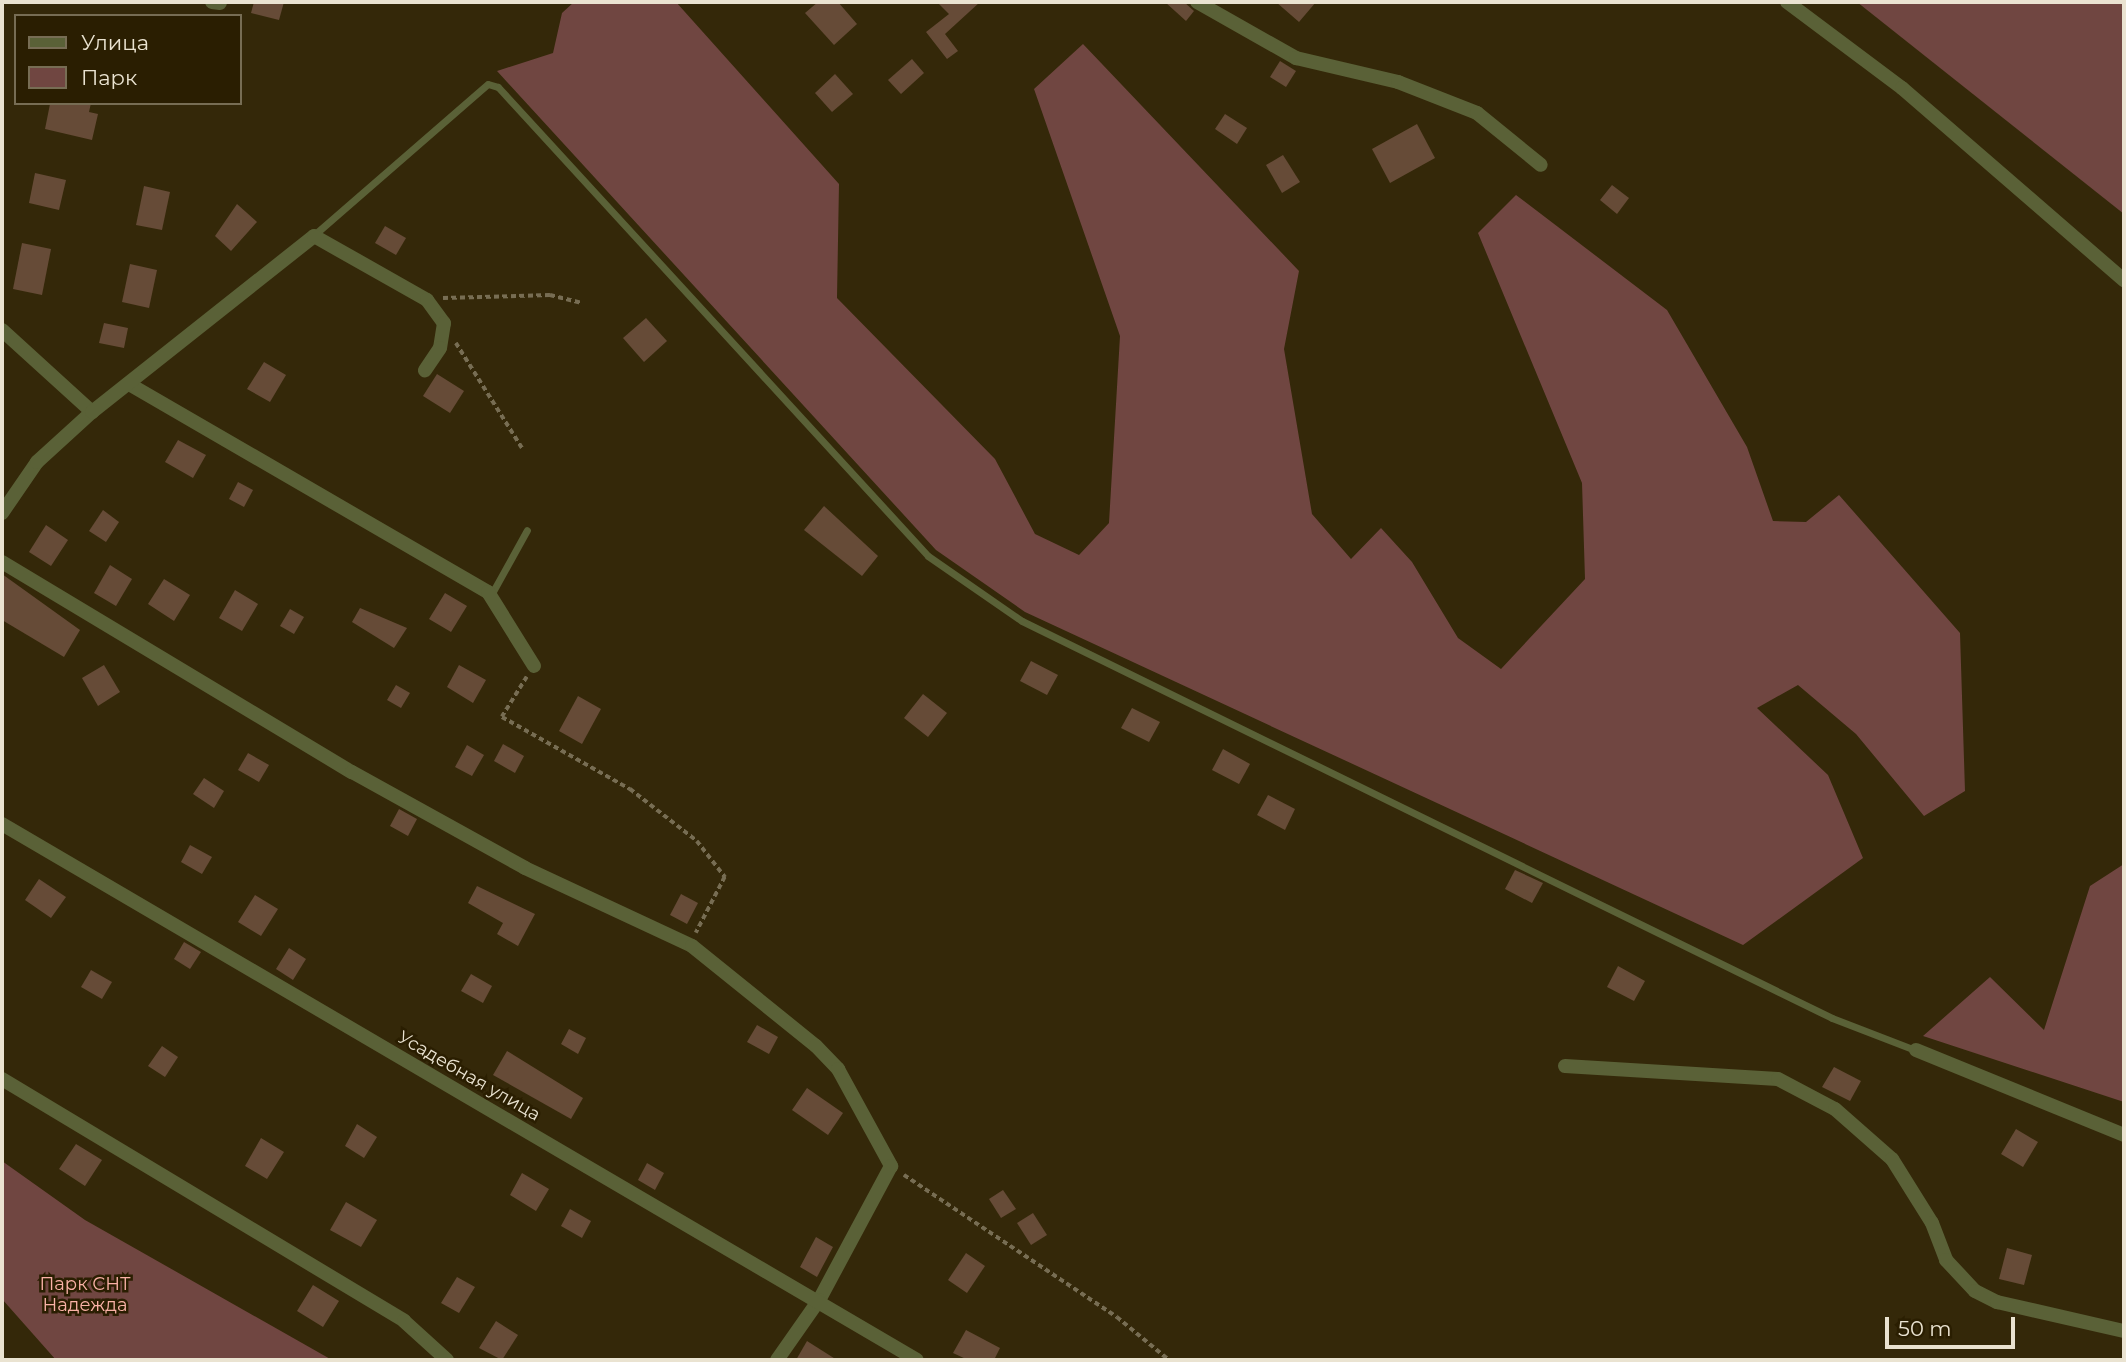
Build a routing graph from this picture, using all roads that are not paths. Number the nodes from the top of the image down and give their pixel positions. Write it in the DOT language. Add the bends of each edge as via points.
graph roads {
  1 [pos="1196,2"];
  2 [pos="1787,2"];
  3 [pos="1541,165"];
  4 [pos="314,236"];
  5 [pos="2124,280"];
  6 [pos="2,330"];
  7 [pos="425,370"];
  8 [pos="129,384"];
  9 [pos="92,412"];
  10 [pos="2,513"];
  11 [pos="527,530"];
  12 [pos="2,562"];
  13 [pos="491,596"];
  14 [pos="534,666"];
  15 [pos="2,824"];
  16 [pos="1916,1050"];
  17 [pos="1565,1066"];
  18 [pos="2,1079"];
  19 [pos="2124,1135"];
  20 [pos="819,1300"];
  21 [pos="2124,1331"];
  22 [pos="447,1360"];
  23 [pos="777,1360"];
  24 [pos="916,1360"];
  1 -- 3 [label="street" via="1296,58 1398,82 1477,113"];
  2 -- 5 [label="street" via="1902,88"];
  4 -- 7 [label="street" via="427,300 444,323 440,348"];
  4 -- 8 [label="street"];
  4 -- 16 [label="lane" via="488,84 498,87 928,556 1022,621 1832,1018"];
  6 -- 9 [label="street"];
  8 -- 9 [label="street"];
  8 -- 13 [label="street"];
  9 -- 10 [label="street" via="37,462"];
  11 -- 13 [label="lane"];
  12 -- 20 [label="street" via="352,772 525,868 687,943 838,1069 891,1166"];
  13 -- 14 [label="street"];
  15 -- 20 [label="street, Усадебная улица"];
  16 -- 19 [label="street"];
  17 -- 21 [label="street" via="1778,1079 1835,1109 1892,1159 1932,1223 1946,1260 1975,1291 1997,1302"];
  18 -- 22 [label="street" via="404,1321"];
  20 -- 23 [label="street"];
  20 -- 24 [label="street, Усадебная улица"];
}
